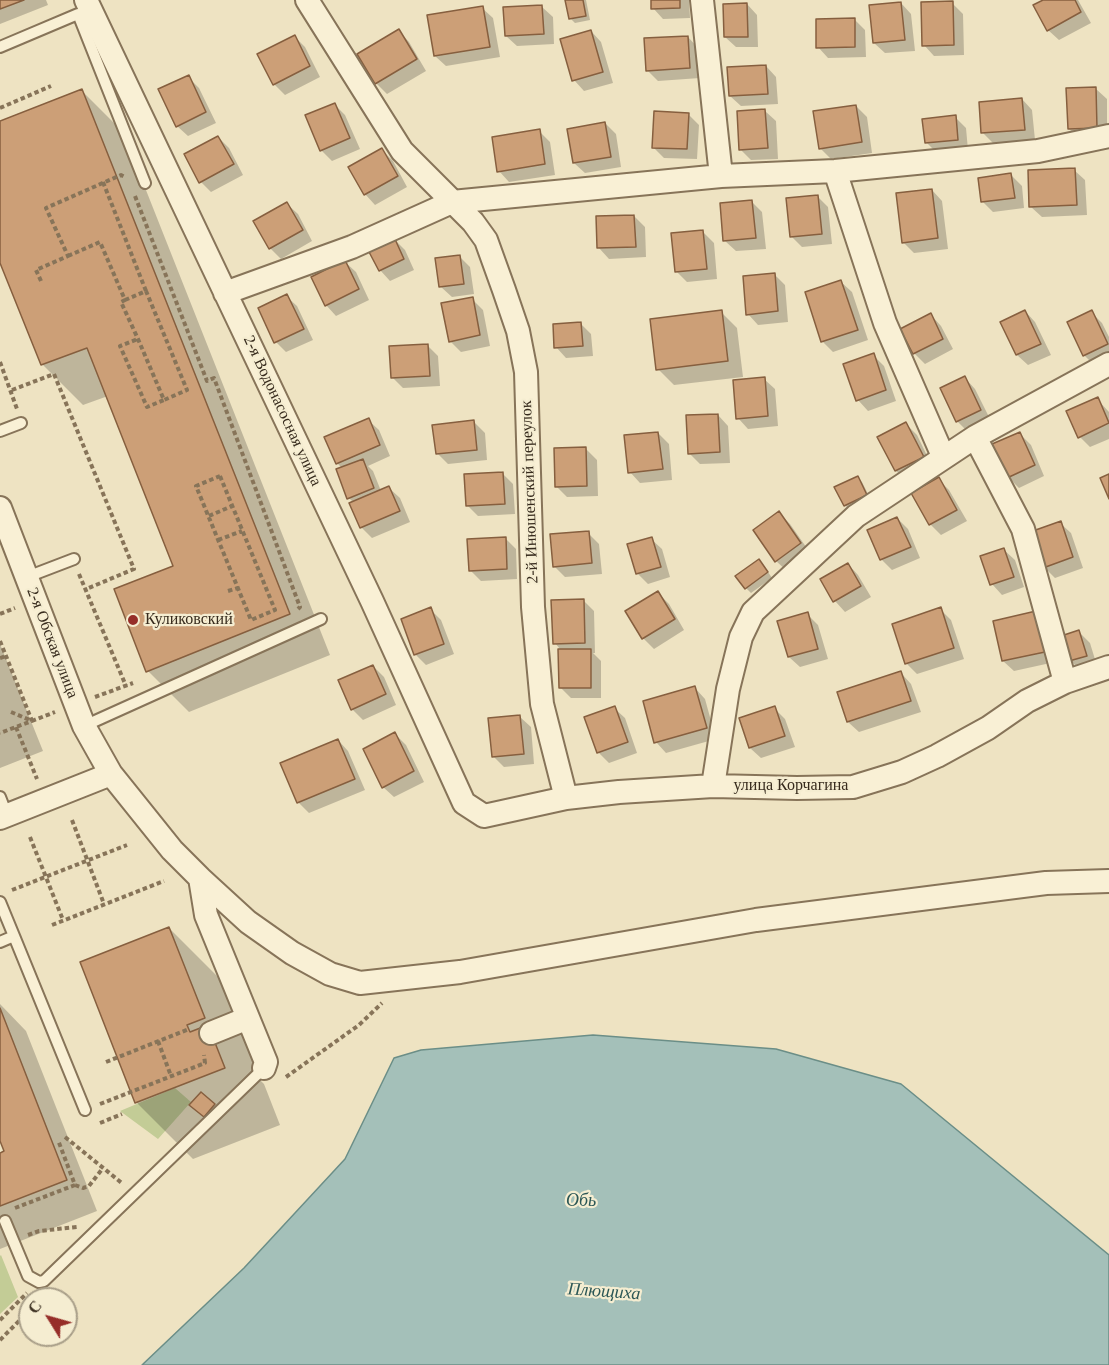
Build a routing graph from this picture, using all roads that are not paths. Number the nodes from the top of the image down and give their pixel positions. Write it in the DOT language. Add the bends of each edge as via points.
graph roads {
  1 [pos="86,0"];
  2 [pos="307,0"];
  3 [pos="702,0"];
  4 [pos="0,47"];
  5 [pos="1109,136"];
  6 [pos="836,171"];
  7 [pos="721,176"];
  8 [pos="145,183"];
  9 [pos="452,202"];
  10 [pos="225,293"];
  11 [pos="1105,375"];
  12 [pos="21,423"];
  13 [pos="0,431"];
  14 [pos="975,437"];
  15 [pos="943,456"];
  16 [pos="0,508"];
  17 [pos="74,559"];
  18 [pos="27,577"];
  19 [pos="321,619"];
  20 [pos="1109,667"];
  21 [pos="1065,682"];
  22 [pos="84,726"];
  23 [pos="111,774"];
  24 [pos="713,786"];
  25 [pos="566,798"];
  26 [pos="2,810"];
  27 [pos="484,816"];
  28 [pos="200,878"];
  29 [pos="1109,881"];
  30 [pos="0,902"];
  31 [pos="14,936"];
  32 [pos="0,942"];
  33 [pos="248,1018"];
  34 [pos="197,1036"];
  35 [pos="272,1074"];
  36 [pos="85,1110"];
  37 [pos="5,1221"];
  1 -- 10 [label="street, 2-я Водонасосная улица"];
  2 -- 9 [label="street, 2-й Инюшенский переулок" via="402,151"];
  3 -- 7 [label="street"];
  4 -- 8 [label="lane" via="78,14"];
  5 -- 6 [label="street" via="1038,151"];
  6 -- 7 [label="street"];
  6 -- 15 [label="street" via="885,323"];
  7 -- 9 [label="street"];
  9 -- 10 [label="street" via="352,247"];
  9 -- 25 [label="street, 2-й Инюшенский переулок" via="486,240 518,331 526,372 533,607 541,693"];
  10 -- 27 [label="street, 2-я Водонасосная улица" via="464,803"];
  11 -- 14 [label="street"];
  12 -- 13 [label="lane"];
  14 -- 15 [label="street"];
  14 -- 21 [label="street" via="1023,529"];
  15 -- 24 [label="street" via="856,516 753,612 741,637 728,689"];
  16 -- 18 [label="street, 2-я Обская улица"];
  17 -- 18 [label="lane"];
  18 -- 22 [label="street, 2-я Обская улица"];
  19 -- 22 [label="lane"];
  20 -- 21 [label="street, улица Корчагина"];
  21 -- 24 [label="street, улица Корчагина" via="937,756 853,787"];
  22 -- 23 [label="street, 2-я Обская улица"];
  23 -- 26 [label="street"];
  23 -- 28 [label="street, 2-я Обская улица" via="171,850"];
  24 -- 25 [label="street, улица Корчагина"];
  25 -- 27 [label="street, улица Корчагина"];
  28 -- 29 [label="street, 2-я Обская улица" via="248,922 292,953 330,974 360,983 460,972 756,920 1046,883"];
  28 -- 33 [label="street" via="206,915"];
  30 -- 31 [label="lane"];
  31 -- 32 [label="lane"];
  31 -- 36 [label="lane"];
  33 -- 34 [label="street"];
  33 -- 35 [label="street"];
  35 -- 37 [label="lane" via="44,1281 28,1276"];
}
